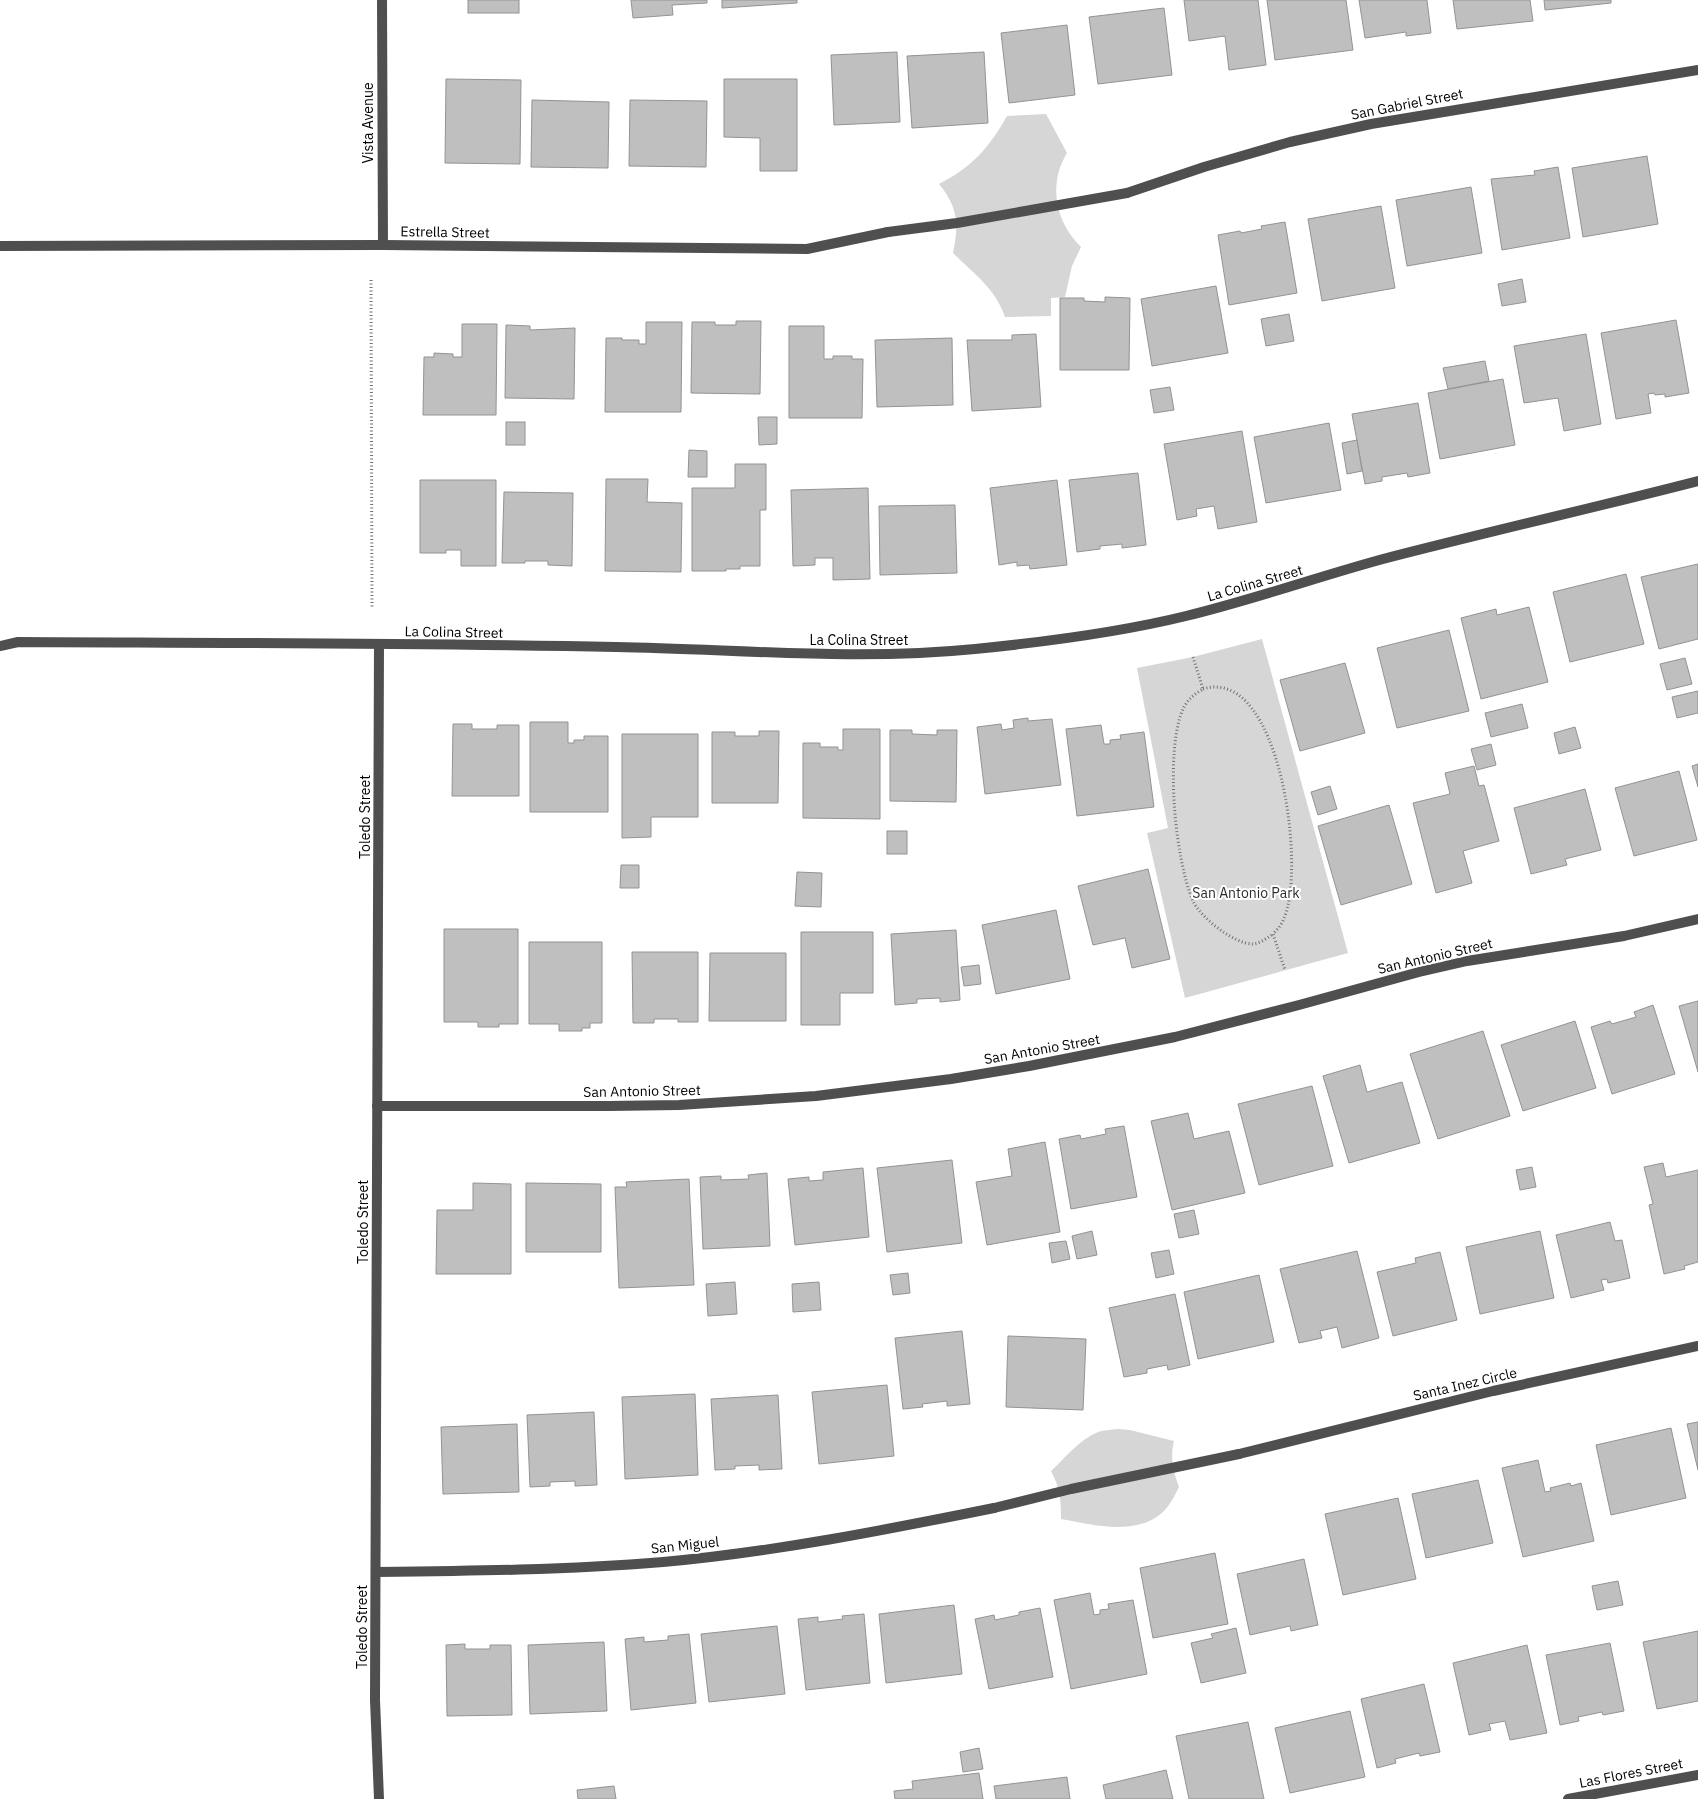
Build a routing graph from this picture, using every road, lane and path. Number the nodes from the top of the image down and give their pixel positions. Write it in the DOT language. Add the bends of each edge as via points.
graph roads {
  1 [pos="382,0"];
  2 [pos="1698,70"];
  3 [pos="888,232"];
  4 [pos="383,245"];
  5 [pos="0,246"];
  6 [pos="371,280"];
  7 [pos="1698,481"];
  8 [pos="372,609"];
  9 [pos="379,645"];
  10 [pos="0,646"];
  11 [pos="1193,657"];
  12 [pos="1203,689"];
  13 [pos="1698,918"];
  14 [pos="1273,934"];
  15 [pos="1285,970"];
  16 [pos="377,1106"];
  17 [pos="1698,1346"];
  18 [pos="994,1508"];
  19 [pos="376,1572"];
  20 [pos="1698,1775"];
  21 [pos="379,1799"];
  22 [pos="1568,1799"];
  1 -- 4 [label="street, Vista Avenue"];
  2 -- 3 [label="street, San Gabriel Street" via="1372,124 1282,144 1127,192 957,223"];
  3 -- 4 [label="street, Estrella Street" via="808,249"];
  4 -- 5 [label="street, Estrella Street"];
  6 -- 8 [label="path"];
  7 -- 9 [label="street, La Colina Street" via="1376,561 1182,617 1038,642 921,654 864,655 616,647"];
  9 -- 10 [label="street, La Colina Street" via="18,642"];
  9 -- 16 [label="street, Toledo Street"];
  11 -- 12 [label="path"];
  12 -- 14 [label="path" via="1228,688 1254,710 1267,734 1284,787 1290,826 1290,890 1285,918"];
  12 -- 14 [label="path" via="1194,694 1184,707 1174,750 1175,814 1189,889 1207,919 1239,941 1255,944"];
  13 -- 16 [label="street, San Antonio Street" via="1624,936 1467,961 1175,1037 951,1079 816,1096 688,1104"];
  14 -- 15 [label="path"];
  16 -- 19 [label="street, Toledo Street"];
  17 -- 18 [label="street, Santa Inez Circle"];
  18 -- 19 [label="street, San Miguel" via="813,1542 664,1562 521,1570"];
  19 -- 21 [label="street, Toledo Street" via="375,1700"];
  20 -- 22 [label="street, Las Flores Street"];
}
